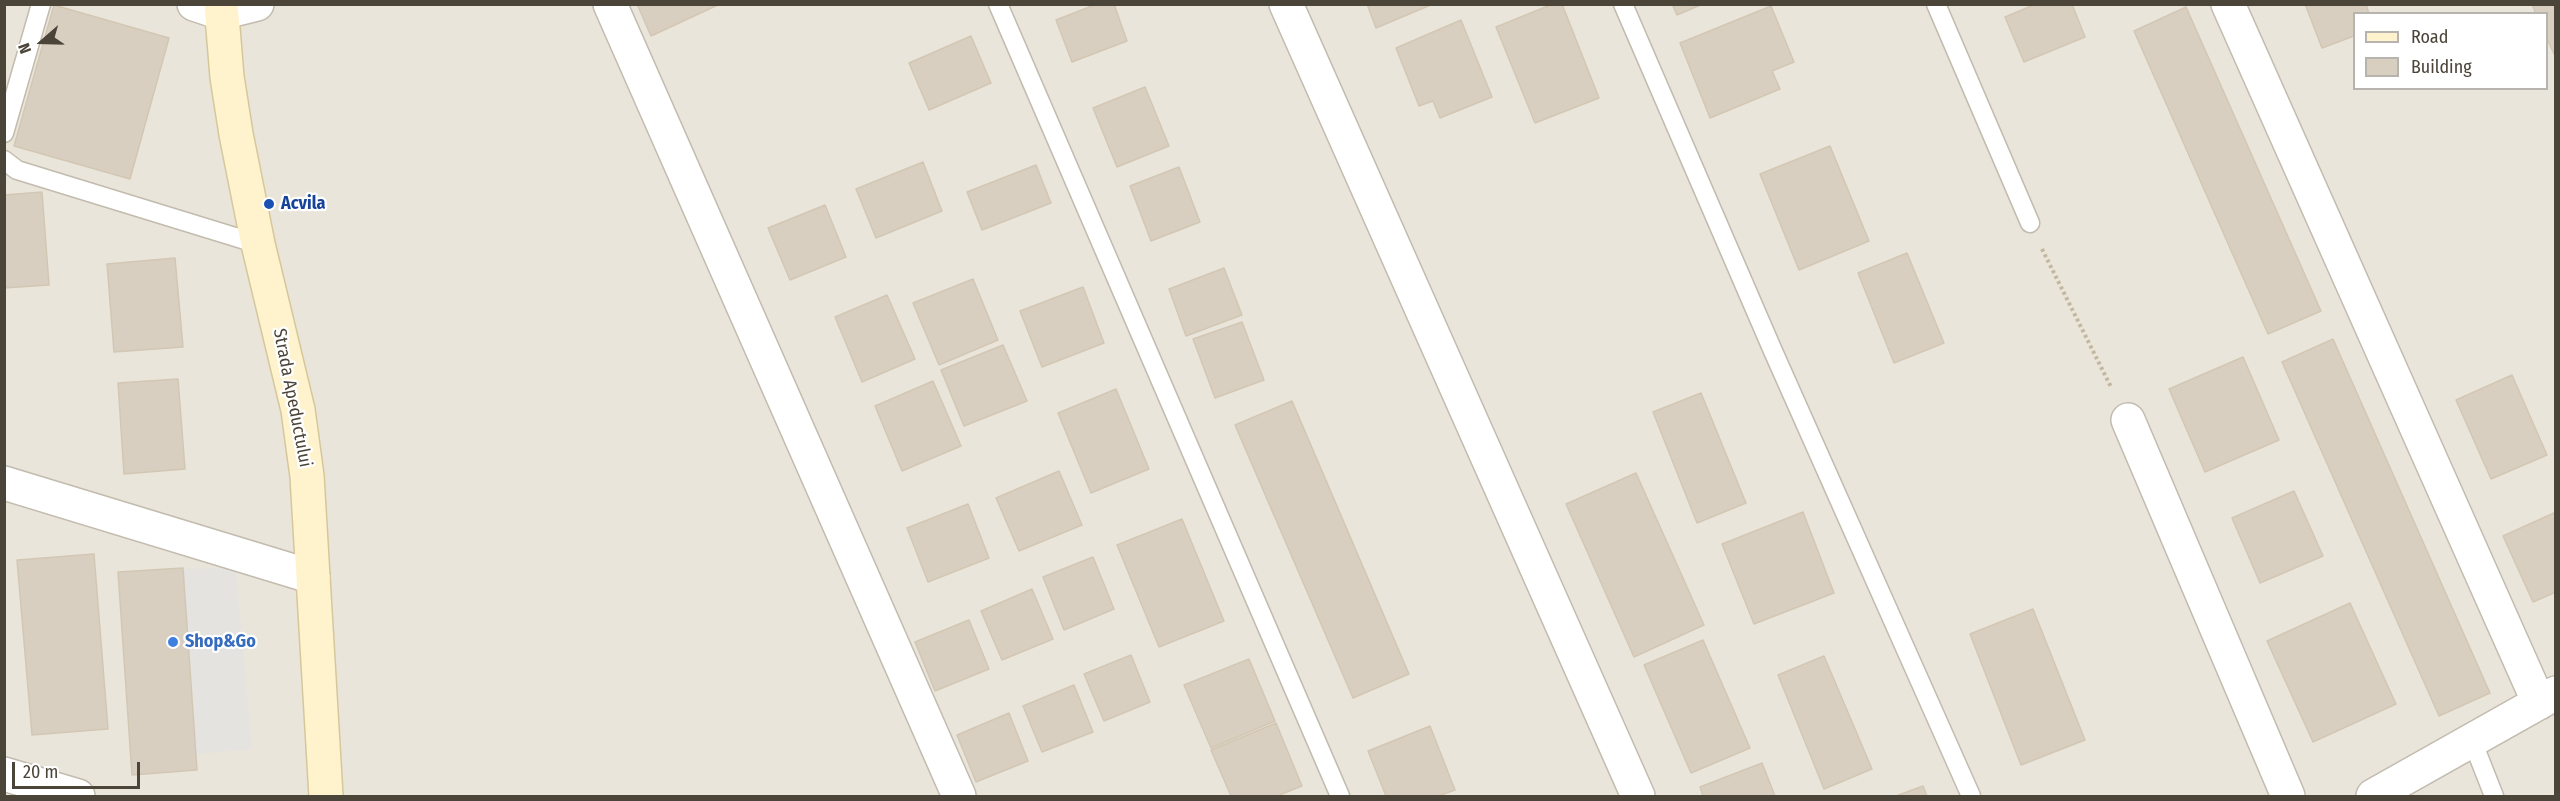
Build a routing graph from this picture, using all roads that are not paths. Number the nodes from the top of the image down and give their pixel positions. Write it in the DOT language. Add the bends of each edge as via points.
graph roads {
  1 [pos="41,4"];
  2 [pos="257,4"];
  3 [pos="610,4"];
  4 [pos="998,4"];
  5 [pos="1286,4"];
  6 [pos="1623,4"];
  7 [pos="1936,4"];
  8 [pos="2228,4"];
  9 [pos="212,7"];
  10 [pos="4,133"];
  11 [pos="4,160"];
  12 [pos="2030,223"];
  13 [pos="258,244"];
  14 [pos="2128,420"];
  15 [pos="4,483"];
  16 [pos="313,577"];
  17 [pos="2547,698"];
  18 [pos="2472,740"];
  19 [pos="4,774"];
  20 [pos="78,796"];
  21 [pos="326,796"];
  22 [pos="959,796"];
  23 [pos="1340,796"];
  24 [pos="1638,796"];
  25 [pos="1971,796"];
  26 [pos="2288,796"];
  27 [pos="2373,796"];
  28 [pos="2494,796"];
  1 -- 10 [label="lane"];
  2 -- 9 [label="street"];
  3 -- 22 [label="street"];
  4 -- 23 [label="lane"];
  5 -- 24 [label="street"];
  6 -- 25 [label="lane"];
  7 -- 12 [label="lane"];
  8 -- 17 [label="street"];
  9 -- 13 [label="street, Strada Apeductului"];
  11 -- 13 [label="lane" via="17,170"];
  13 -- 16 [label="street, Strada Apeductului" via="298,410 307,476"];
  14 -- 26 [label="street"];
  15 -- 16 [label="street"];
  16 -- 21 [label="street, Strada Apeductului"];
  17 -- 18 [label="street"];
  18 -- 27 [label="street"];
  18 -- 28 [label="lane"];
  19 -- 20 [label="street"];
}
